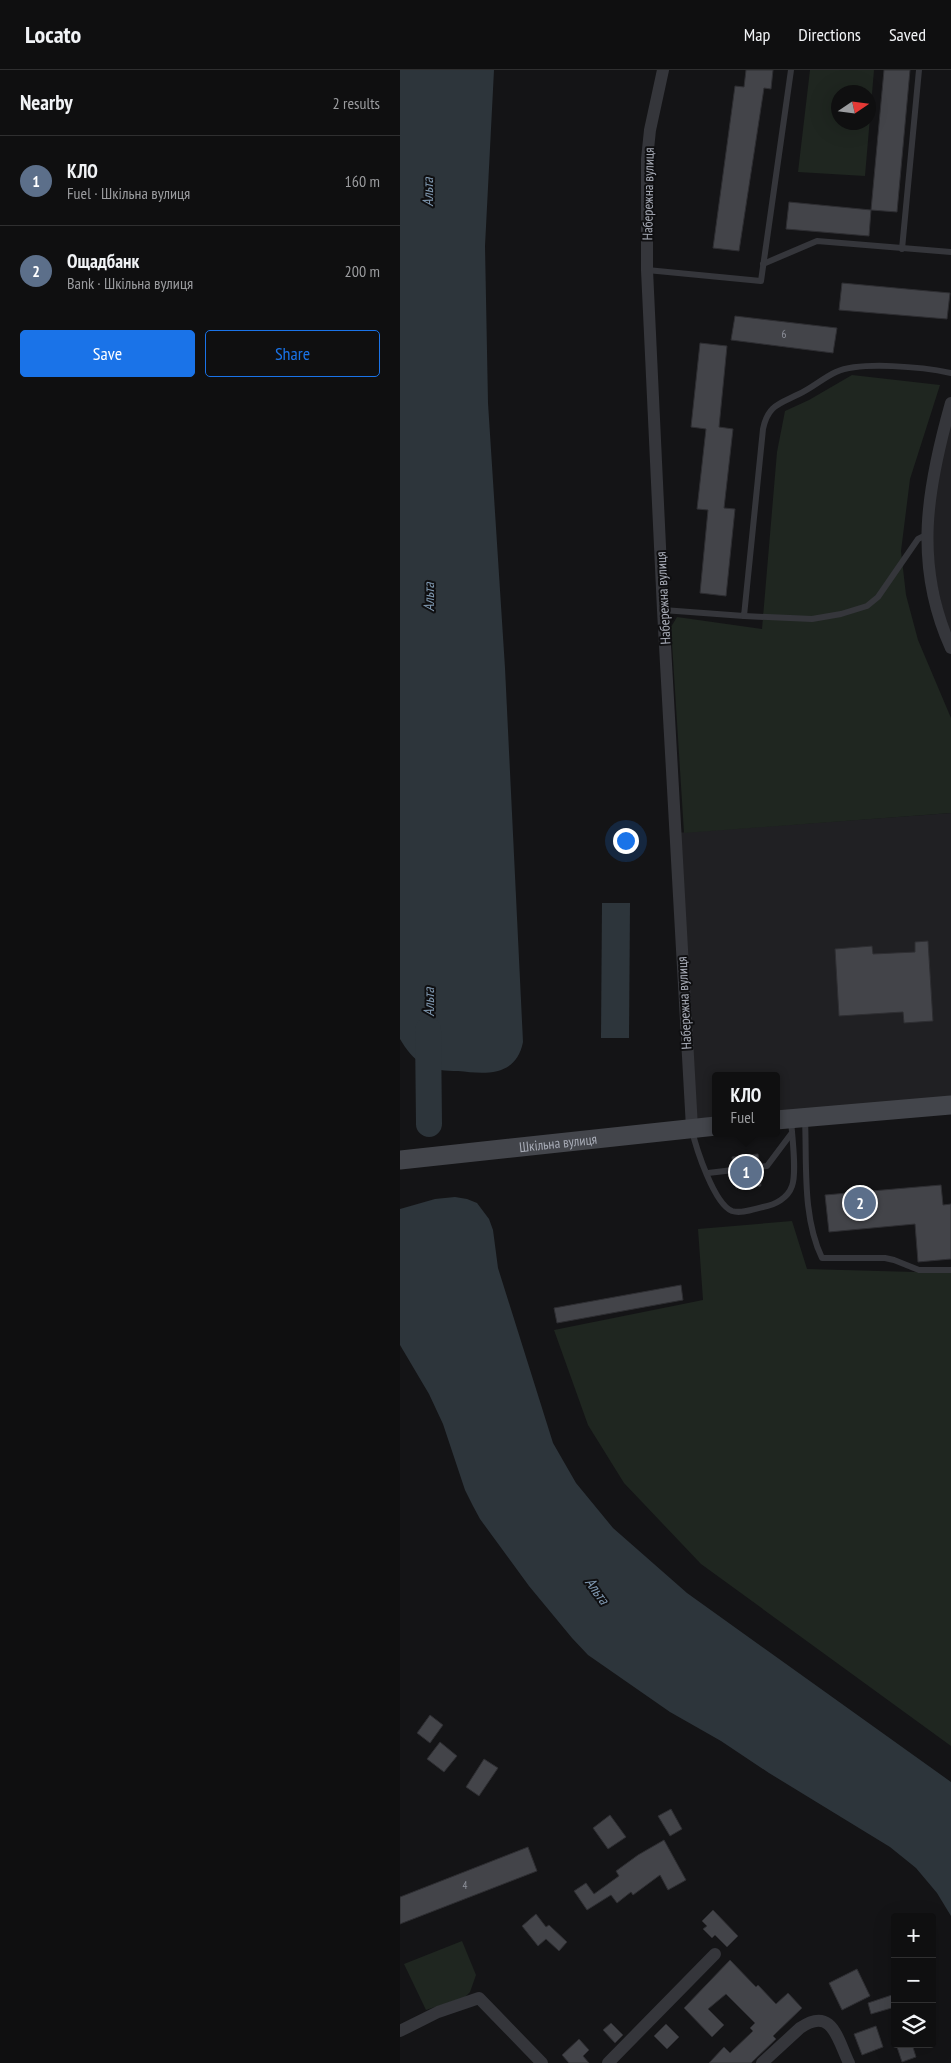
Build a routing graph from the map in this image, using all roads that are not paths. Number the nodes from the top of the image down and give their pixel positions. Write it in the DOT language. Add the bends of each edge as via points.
graph roads {
  1 [pos="663,70"];
  2 [pos="791,70"];
  3 [pos="920,70"];
  4 [pos="902,248"];
  5 [pos="951,252"];
  6 [pos="763,264"];
  7 [pos="647,270"];
  8 [pos="951,373"];
  9 [pos="951,403"];
  10 [pos="926,535"];
  11 [pos="663,610"];
  12 [pos="744,616"];
  13 [pos="951,648"];
  14 [pos="951,1105"];
  15 [pos="791,1123"];
  16 [pos="712,1126"];
  17 [pos="692,1128"];
  18 [pos="400,1160"];
  19 [pos="708,1173"];
  20 [pos="951,1270"];
  21 [pos="715,1954"];
  22 [pos="400,2032"];
  23 [pos="542,2063"];
  24 [pos="608,2063"];
  25 [pos="762,2063"];
  26 [pos="849,2063"];
  1 -- 7 [label="street, Набережна вулиця" via="647,152"];
  2 -- 6 [label="lane"];
  3 -- 4 [label="lane"];
  4 -- 5 [label="lane"];
  4 -- 6 [label="lane" via="817,241"];
  6 -- 7 [label="lane" via="761,281"];
  7 -- 11 [label="street, Набережна вулиця"];
  8 -- 12 [label="lane" via="857,366 824,378 770,410 763,429"];
  9 -- 10 [label="street" via="934,469"];
  10 -- 12 [label="lane" via="918,539 874,603 859,610 812,619"];
  10 -- 13 [label="street" via="935,598"];
  11 -- 12 [label="lane"];
  11 -- 17 [label="street, Набережна вулиця"];
  14 -- 15 [label="main road"];
  15 -- 19 [label="lane" via="767,1166"];
  15 -- 19 [label="lane" via="793,1185 776,1203 732,1211 718,1198"];
  15 -- 20 [label="lane" via="812,1229 822,1258 885,1258 919,1270"];
  16 -- 17 [label="main road, Шкільна вулиця"];
  17 -- 18 [label="main road, Шкільна вулиця"];
  17 -- 19 [label="lane"];
  21 -- 24 [label="street"];
  22 -- 23 [label="street" via="438,2012 479,1998"];
  25 -- 26 [label="street" via="800,2028 820,2019 836,2035"];
}
